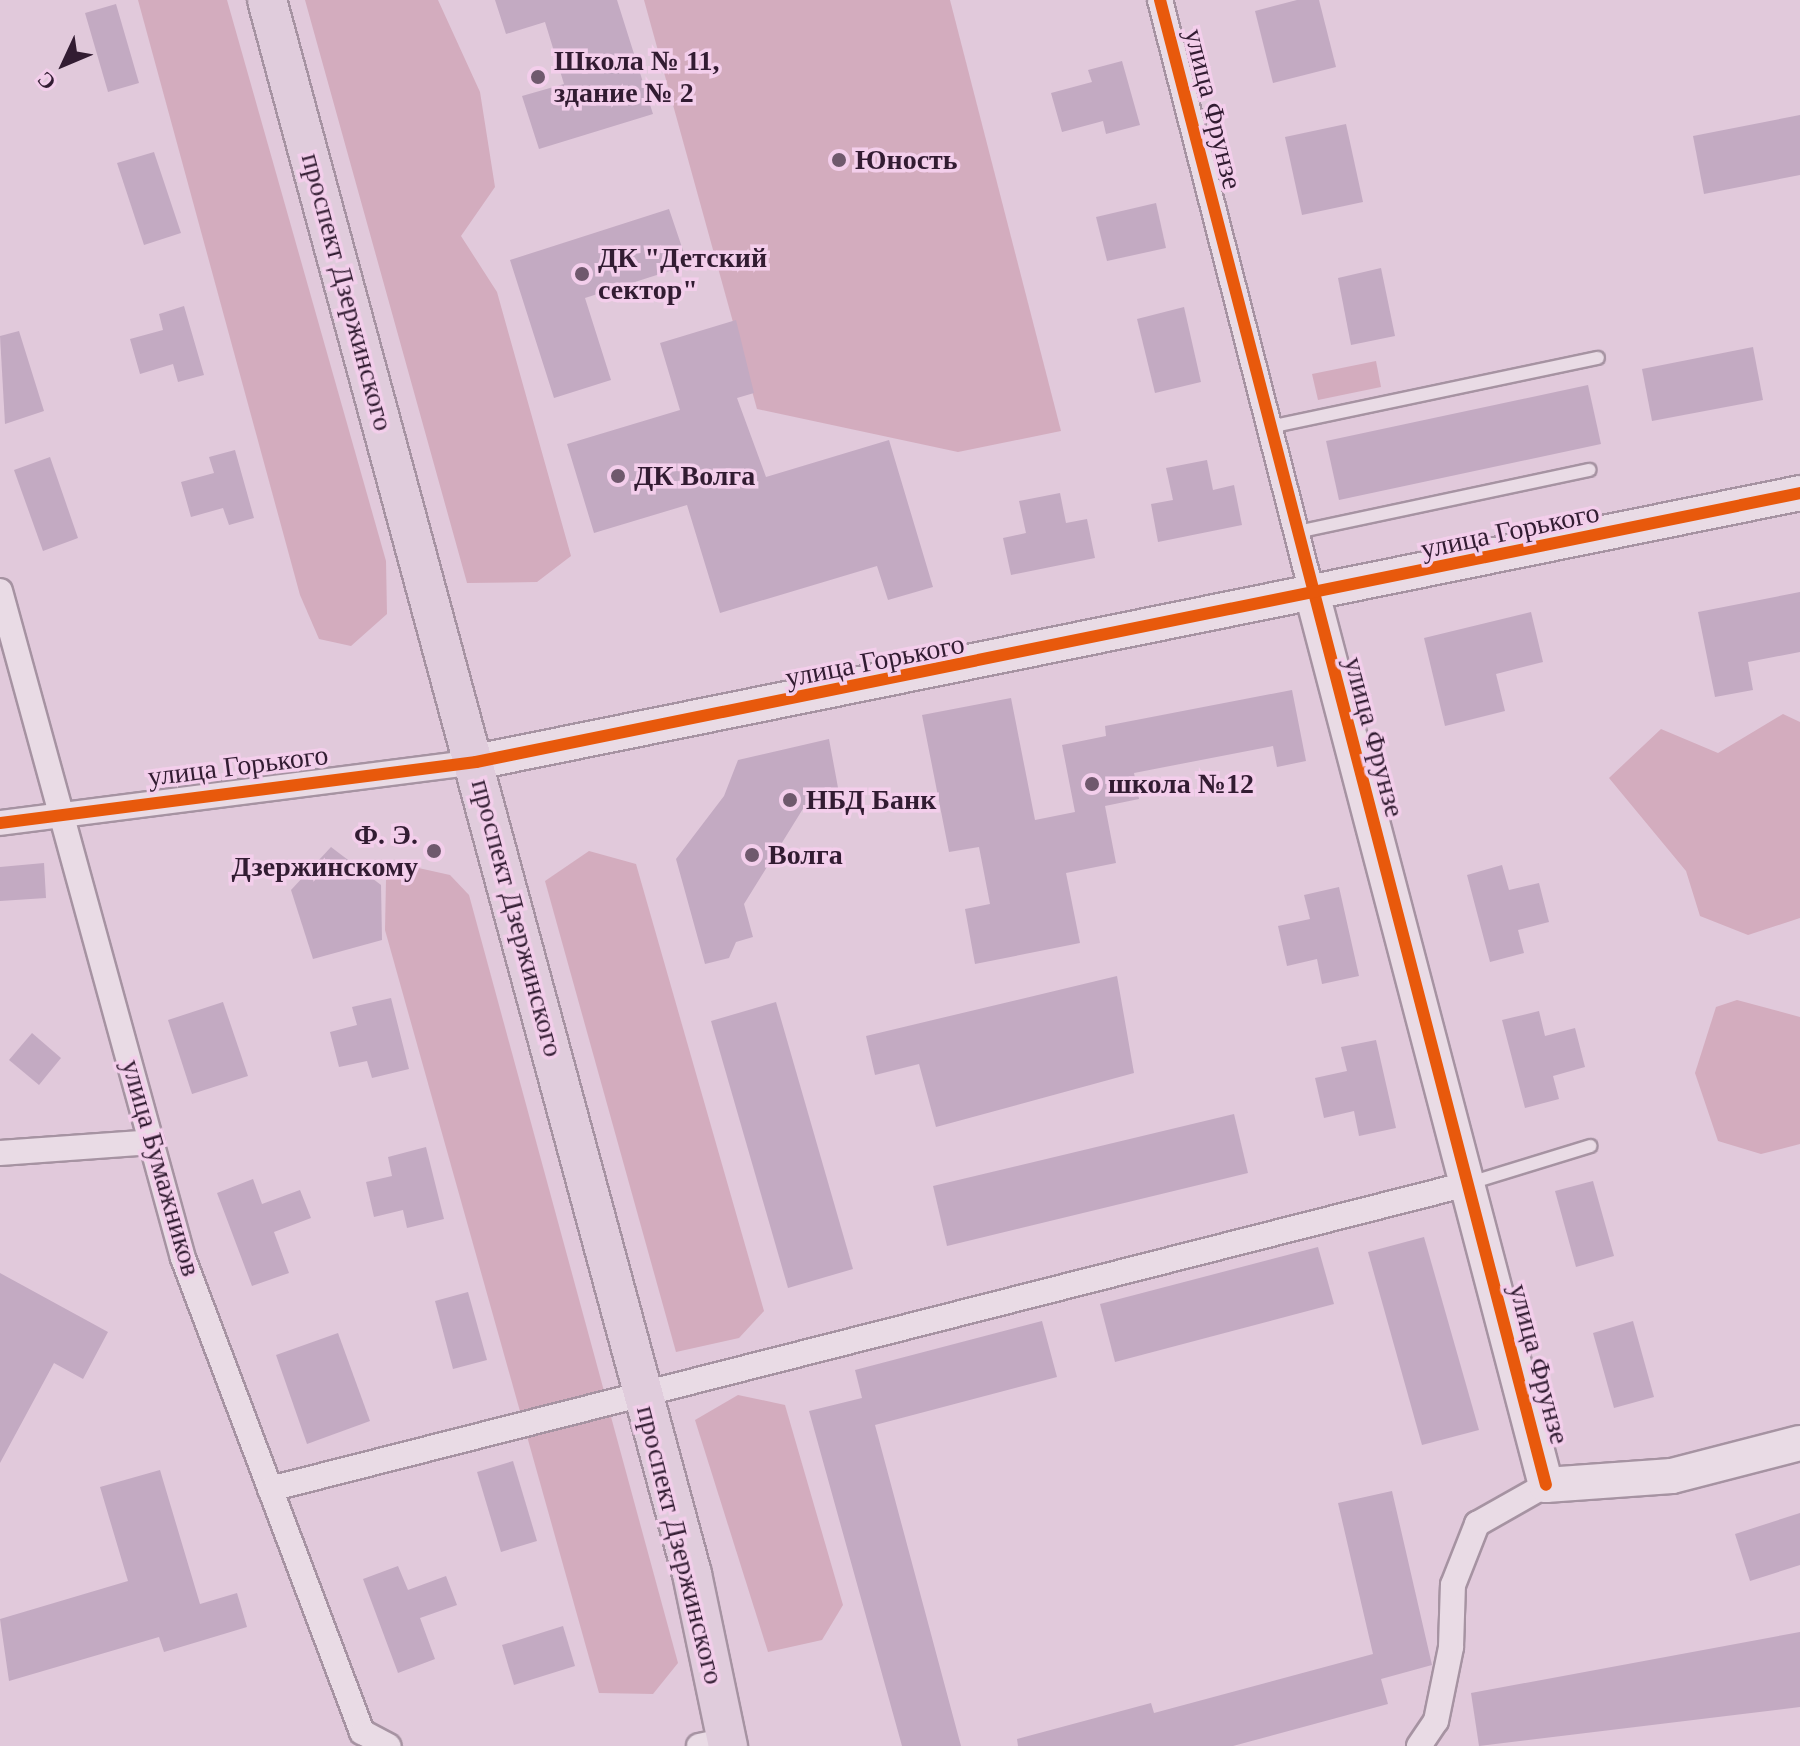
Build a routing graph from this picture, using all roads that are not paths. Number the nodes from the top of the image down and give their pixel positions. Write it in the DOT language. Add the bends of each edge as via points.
graph roads {
  1 [pos="267,0"];
  2 [pos="1160,0"];
  3 [pos="1598,358"];
  4 [pos="1270,427"];
  5 [pos="1589,470"];
  6 [pos="1800,493"];
  7 [pos="1297,532"];
  8 [pos="0,591"];
  9 [pos="1313,597"];
  10 [pos="476,762"];
  11 [pos="66,814"];
  12 [pos="0,823"];
  13 [pos="152,1142"];
  14 [pos="1590,1146"];
  15 [pos="0,1153"];
  16 [pos="1467,1184"];
  17 [pos="642,1393"];
  18 [pos="1800,1443"];
  19 [pos="1546,1485"];
  20 [pos="270,1489"];
  21 [pos="718,1744"];
  22 [pos="388,1746"];
  23 [pos="1419,1746"];
  1 -- 10 [label="main road, проспект Дзержинского"];
  2 -- 4 [label="street, улица Фрунзе"];
  3 -- 4 [label="lane"];
  4 -- 7 [label="street, улица Фрунзе"];
  5 -- 7 [label="lane"];
  6 -- 9 [label="street, улица Горького"];
  7 -- 9 [label="street, улица Фрунзе"];
  8 -- 11 [label="street, улица Бумажников"];
  9 -- 10 [label="street, улица Горького"];
  9 -- 16 [label="street, улица Фрунзе"];
  10 -- 11 [label="street, улица Горького"];
  10 -- 17 [label="main road, проспект Дзержинского"];
  11 -- 12 [label="street, улица Горького"];
  11 -- 13 [label="street, улица Бумажников"];
  13 -- 15 [label="street"];
  13 -- 20 [label="street, улица Бумажников" via="183,1258"];
  14 -- 16 [label="lane"];
  16 -- 17 [label="street"];
  16 -- 19 [label="street, улица Фрунзе"];
  17 -- 20 [label="street"];
  17 -- 21 [label="main road, проспект Дзержинского"];
  18 -- 19 [label="street" via="1672,1476"];
  19 -- 23 [label="street" via="1477,1524 1453,1585 1451,1647 1436,1721"];
  20 -- 22 [label="street, улица Бумажников" via="362,1732"];
}
